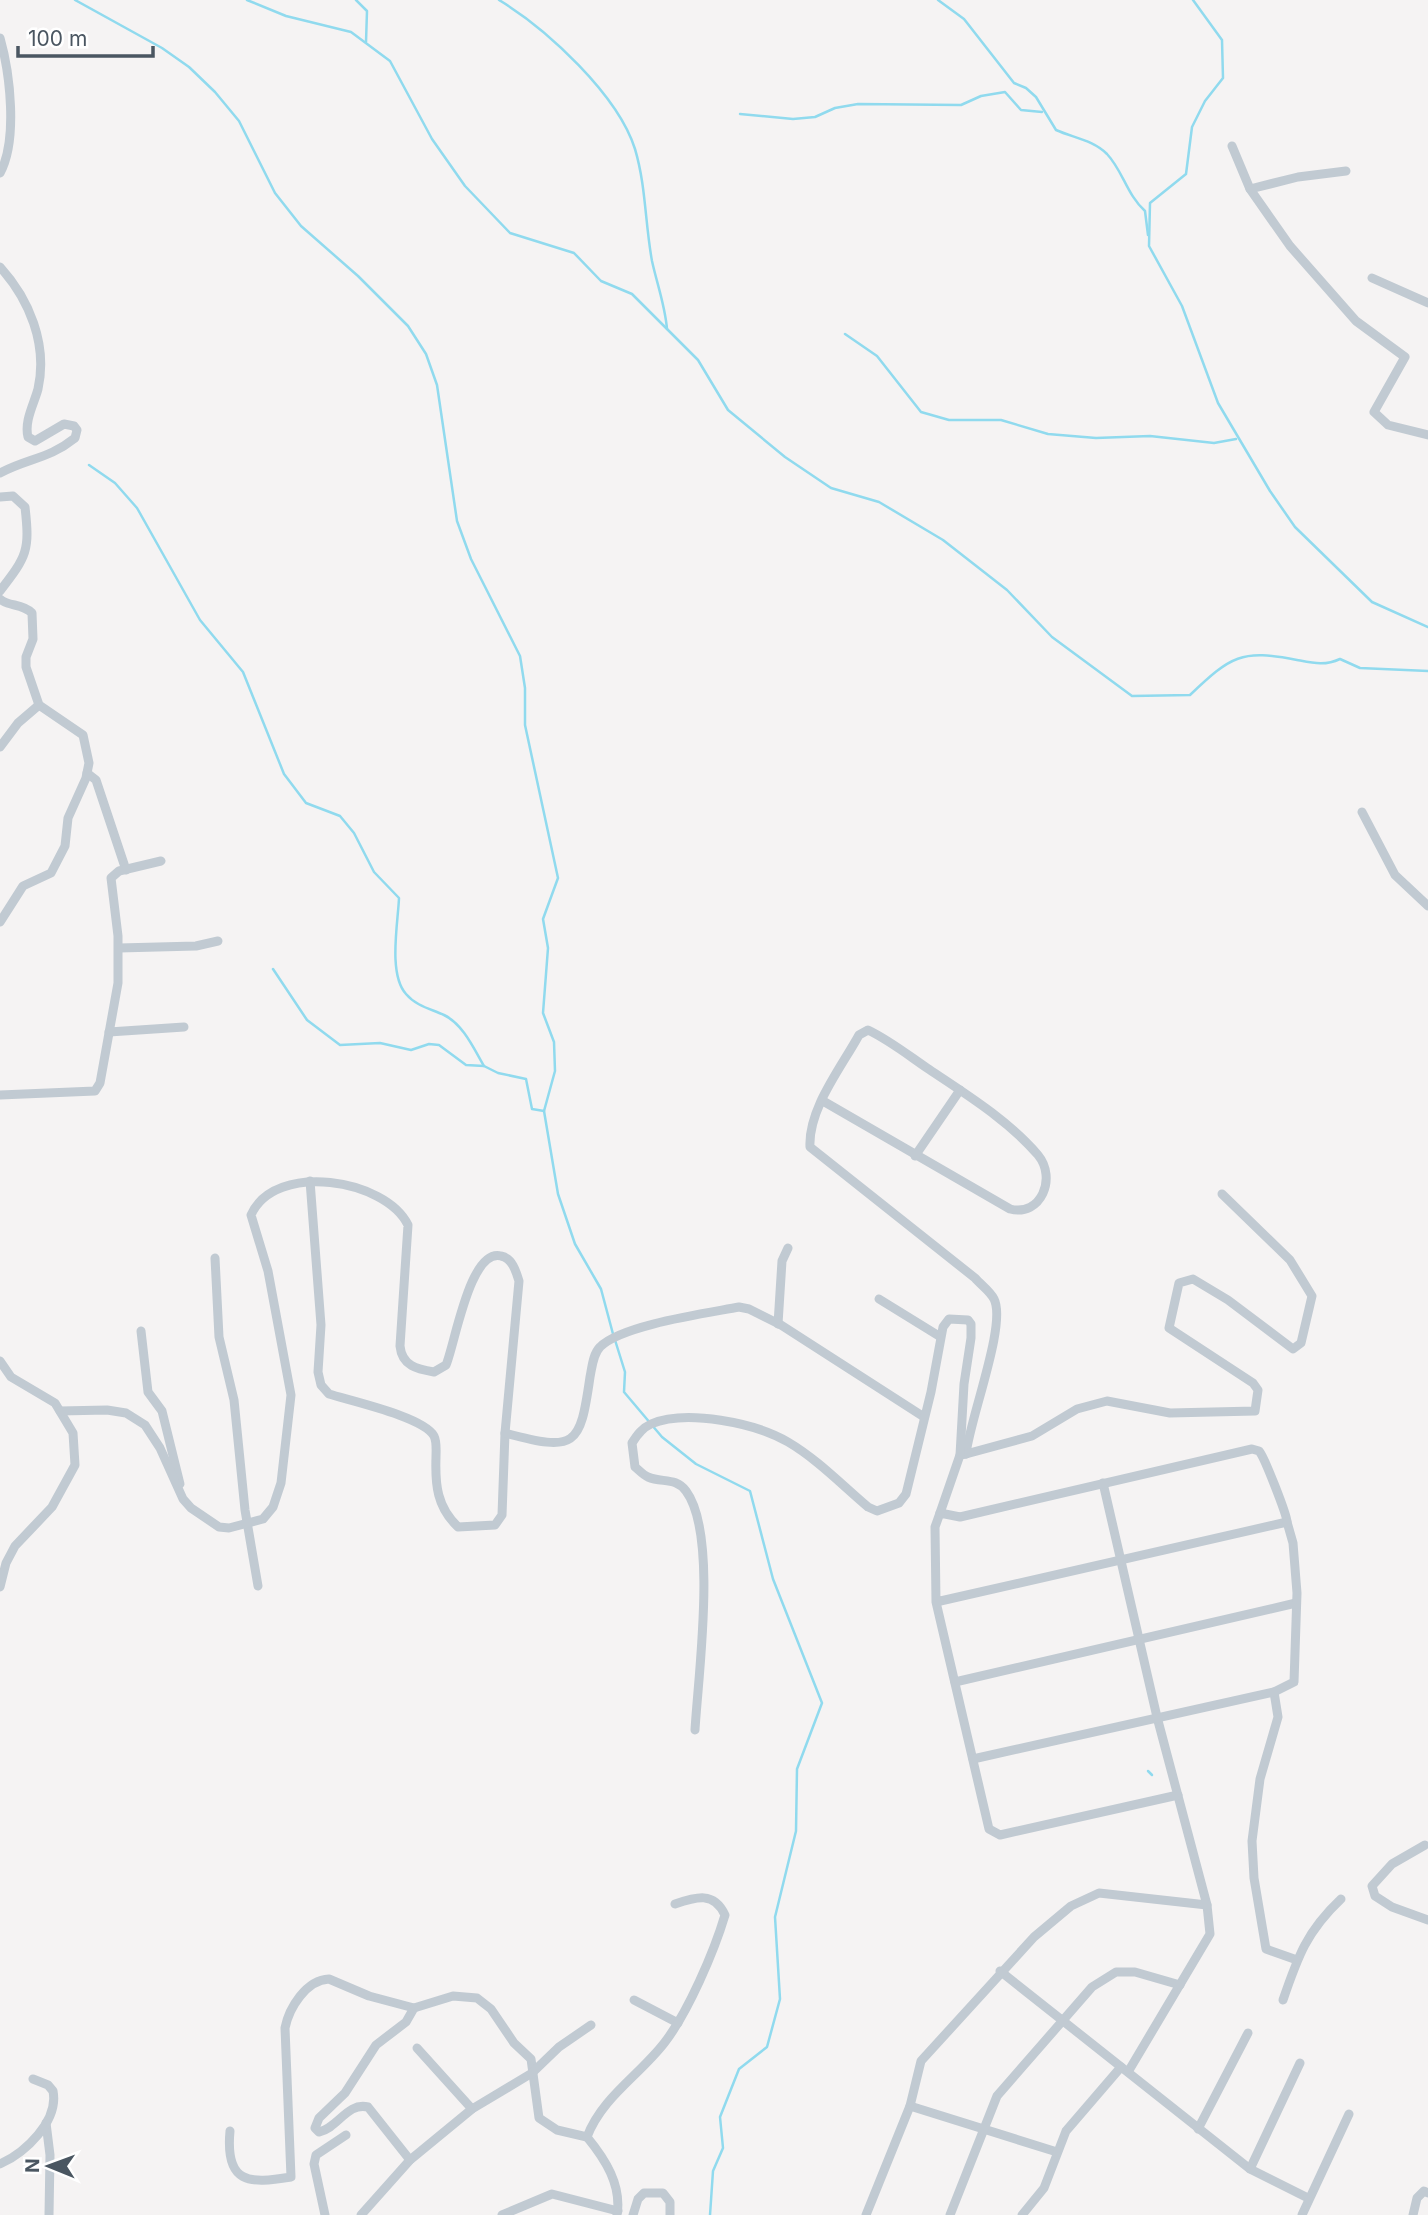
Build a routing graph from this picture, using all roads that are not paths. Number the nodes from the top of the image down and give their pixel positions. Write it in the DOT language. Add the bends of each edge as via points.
graph roads {
  1 [pos="0,38"];
  2 [pos="1232,146"];
  3 [pos="1346,170"];
  4 [pos="0,173"];
  5 [pos="1250,189"];
  6 [pos="0,267"];
  7 [pos="1373,278"];
  8 [pos="1428,303"];
  9 [pos="1428,435"];
  10 [pos="0,473"];
  11 [pos="0,496"];
  12 [pos="0,591"];
  13 [pos="0,599"];
  14 [pos="39,705"];
  15 [pos="0,747"];
  16 [pos="87,773"];
  17 [pos="1362,813"];
  18 [pos="161,862"];
  19 [pos="126,870"];
  20 [pos="1428,906"];
  21 [pos="0,922"];
  22 [pos="218,941"];
  23 [pos="118,948"];
  24 [pos="184,1027"];
  25 [pos="110,1032"];
  26 [pos="960,1090"];
  27 [pos="0,1095"];
  28 [pos="823,1101"];
  29 [pos="915,1156"];
  30 [pos="310,1181"];
  31 [pos="1222,1194"];
  32 [pos="788,1248"];
  33 [pos="215,1258"];
  34 [pos="879,1298"];
  35 [pos="778,1324"];
  36 [pos="141,1331"];
  37 [pos="939,1336"];
  38 [pos="0,1361"];
  39 [pos="60,1411"];
  40 [pos="924,1417"];
  41 [pos="505,1433"];
  42 [pos="963,1454"];
  43 [pos="1103,1483"];
  44 [pos="183,1499"];
  45 [pos="940,1513"];
  46 [pos="1287,1522"];
  47 [pos="247,1524"];
  48 [pos="1121,1560"];
  49 [pos="258,1586"];
  50 [pos="0,1587"];
  51 [pos="936,1602"];
  52 [pos="1296,1603"];
  53 [pos="1139,1639"];
  54 [pos="955,1682"];
  55 [pos="1274,1692"];
  56 [pos="1157,1717"];
  57 [pos="695,1730"];
  58 [pos="973,1759"];
  59 [pos="1178,1795"];
  60 [pos="1425,1845"];
  61 [pos="1341,1899"];
  62 [pos="675,1904"];
  63 [pos="1207,1905"];
  64 [pos="1428,1920"];
  65 [pos="1297,1960"];
  66 [pos="1000,1971"];
  67 [pos="1180,1985"];
  68 [pos="634,2000"];
  69 [pos="1283,2000"];
  70 [pos="414,2008"];
  71 [pos="1062,2021"];
  72 [pos="678,2023"];
  73 [pos="591,2025"];
  74 [pos="1248,2033"];
  75 [pos="417,2048"];
  76 [pos="1300,2063"];
  77 [pos="1125,2070"];
  78 [pos="532,2073"];
  79 [pos="33,2078"];
  80 [pos="910,2106"];
  81 [pos="472,2109"];
  82 [pos="1349,2114"];
  83 [pos="46,2123"];
  84 [pos="1198,2129"];
  85 [pos="230,2131"];
  86 [pos="983,2131"];
  87 [pos="345,2135"];
  88 [pos="587,2137"];
  89 [pos="1057,2152"];
  90 [pos="410,2160"];
  91 [pos="0,2164"];
  92 [pos="1250,2169"];
  93 [pos="1428,2193"];
  94 [pos="1308,2198"];
  95 [pos="617,2213"];
  96 [pos="49,2215"];
  97 [pos="326,2215"];
  98 [pos="361,2215"];
  99 [pos="502,2215"];
  100 [pos="633,2215"];
  101 [pos="670,2215"];
  102 [pos="866,2215"];
  103 [pos="950,2215"];
  104 [pos="1022,2215"];
  105 [pos="1301,2215"];
  106 [pos="1413,2215"];
  1 -- 4 [label="street" via="10,72 10,104 5,163"];
  2 -- 5 [label="street"];
  3 -- 5 [label="street"];
  5 -- 9 [label="street" via="1290,246 1356,321 1405,357 1374,412 1388,425"];
  6 -- 10 [label="street" via="20,288 41,350 28,437 41,439 64,424 77,430 75,438 51,456 21,462"];
  7 -- 8 [label="street"];
  11 -- 12 [label="street" via="13,496 25,507 29,541 17,570"];
  13 -- 14 [label="street" via="32,613 33,639 26,667"];
  14 -- 15 [label="street"];
  14 -- 16 [label="street" via="83,734"];
  16 -- 19 [label="street" via="96,780"];
  16 -- 21 [label="street" via="68,818 65,846 57,864 44,878 23,886"];
  17 -- 20 [label="street" via="1395,875"];
  18 -- 19 [label="street"];
  19 -- 23 [label="street" via="111,878 110,886"];
  22 -- 23 [label="street" via="197,946"];
  23 -- 25 [label="street"];
  24 -- 25 [label="street"];
  25 -- 27 [label="street" via="95,1091"];
  26 -- 28 [label="street" via="868,1030 859,1035"];
  26 -- 29 [label="street"];
  26 -- 29 [label="street" via="1041,1158 1047,1178 1044,1193 1021,1212 1010,1209"];
  28 -- 29 [label="street"];
  28 -- 42 [label="street" via="809,1127 810,1147 994,1298 997,1333"];
  30 -- 41 [label="street" via="321,1385 329,1394 420,1423 434,1435 435,1485 445,1514 458,1527 495,1525 502,1515"];
  30 -- 41 [label="street" via="359,1190 398,1208 403,1216 408,1243 400,1346 401,1355 415,1368 434,1373 446,1365 471,1284 483,1262 496,1255 511,1263 519,1281"];
  30 -- 47 [label="street" via="274,1189 251,1215 268,1271 291,1395 281,1483 273,1507 263,1519"];
  31 -- 42 [label="street" via="1290,1260 1312,1296 1301,1343 1293,1349 1193,1279 1179,1283 1169,1328 1253,1383 1258,1390 1255,1411 1164,1413 1107,1401 1077,1409 1032,1436"];
  32 -- 35 [label="street" via="782,1261"];
  33 -- 47 [label="street" via="219,1337 234,1400"];
  34 -- 37 [label="street"];
  35 -- 40 [label="street"];
  35 -- 41 [label="street" via="739,1307 636,1329 597,1349 578,1432 555,1444"];
  36 -- 44 [label="street" via="148,1392 165,1419"];
  37 -- 40 [label="street"];
  37 -- 42 [label="street" via="949,1319 971,1324"];
  38 -- 39 [label="street" via="11,1377 55,1403"];
  39 -- 44 [label="street" via="126,1413 145,1425"];
  39 -- 50 [label="street" via="73,1433 75,1465 52,1507 15,1546"];
  40 -- 57 [label="street" via="906,1494 899,1503 877,1511 788,1442 756,1427 696,1419 654,1423 632,1443 635,1467 647,1477 677,1482 698,1516 702,1623"];
  42 -- 45 [label="street"];
  43 -- 45 [label="street" via="960,1517"];
  43 -- 46 [label="street" via="1252,1449 1263,1456"];
  43 -- 48 [label="street"];
  44 -- 47 [label="street" via="219,1527"];
  45 -- 51 [label="street" via="935,1527"];
  46 -- 48 [label="street"];
  46 -- 52 [label="street"];
  47 -- 49 [label="street"];
  48 -- 51 [label="street"];
  48 -- 53 [label="street"];
  51 -- 54 [label="street"];
  52 -- 53 [label="street"];
  52 -- 55 [label="street" via="1296,1678"];
  53 -- 54 [label="street"];
  53 -- 56 [label="street"];
  54 -- 58 [label="street"];
  55 -- 56 [label="street"];
  55 -- 65 [label="street" via="1278,1717 1260,1779 1252,1841 1254,1878 1266,1950"];
  56 -- 58 [label="street"];
  56 -- 59 [label="street"];
  58 -- 59 [label="street" via="989,1829 1000,1835"];
  59 -- 63 [label="street"];
  60 -- 64 [label="street" via="1392,1864 1372,1886 1375,1896 1385,1903"];
  61 -- 65 [label="street" via="1317,1922"];
  62 -- 72 [label="street" via="700,1896 717,1902 725,1915 718,1940"];
  63 -- 66 [label="street" via="1099,1893 1071,1906"];
  63 -- 67 [label="street" via="1210,1934"];
  65 -- 69 [label="street"];
  66 -- 71 [label="street"];
  66 -- 80 [label="street" via="921,2061"];
  67 -- 71 [label="street" via="1135,1972 1116,1972 1092,1987"];
  67 -- 77 [label="street"];
  68 -- 72 [label="street"];
  70 -- 78 [label="street" via="453,1996 477,1998 531,2059"];
  70 -- 85 [label="street" via="369,1996 337,1980 312,1983 294,2006 285,2028 291,2177 258,2183 245,2179 231,2159"];
  70 -- 90 [label="street" via="406,2022 376,2045 345,2093 314,2128 326,2131 355,2107 368,2107"];
  71 -- 77 [label="street"];
  71 -- 86 [label="street" via="996,2096"];
  72 -- 88 [label="street" via="604,2108"];
  73 -- 78 [label="street"];
  74 -- 84 [label="street"];
  75 -- 81 [label="street"];
  76 -- 92 [label="street"];
  77 -- 84 [label="street"];
  77 -- 89 [label="street" via="1066,2131"];
  78 -- 81 [label="street"];
  78 -- 88 [label="street" via="539,2118 557,2130"];
  79 -- 83 [label="street" via="53,2091 55,2101"];
  80 -- 86 [label="street"];
  80 -- 102 [label="street"];
  81 -- 90 [label="street"];
  82 -- 94 [label="street"];
  83 -- 91 [label="street" via="25,2148"];
  83 -- 96 [label="street"];
  84 -- 92 [label="street"];
  86 -- 89 [label="street"];
  86 -- 103 [label="street"];
  87 -- 97 [label="street" via="316,2155"];
  88 -- 95 [label="street" via="611,2172"];
  89 -- 104 [label="street" via="1044,2188"];
  90 -- 98 [label="street"];
  92 -- 94 [label="street"];
  93 -- 106 [label="street" via="1417,2198"];
  94 -- 105 [label="street"];
  95 -- 99 [label="street" via="552,2194"];
  100 -- 101 [label="street" via="638,2199 654,2191 670,2202"];
}
